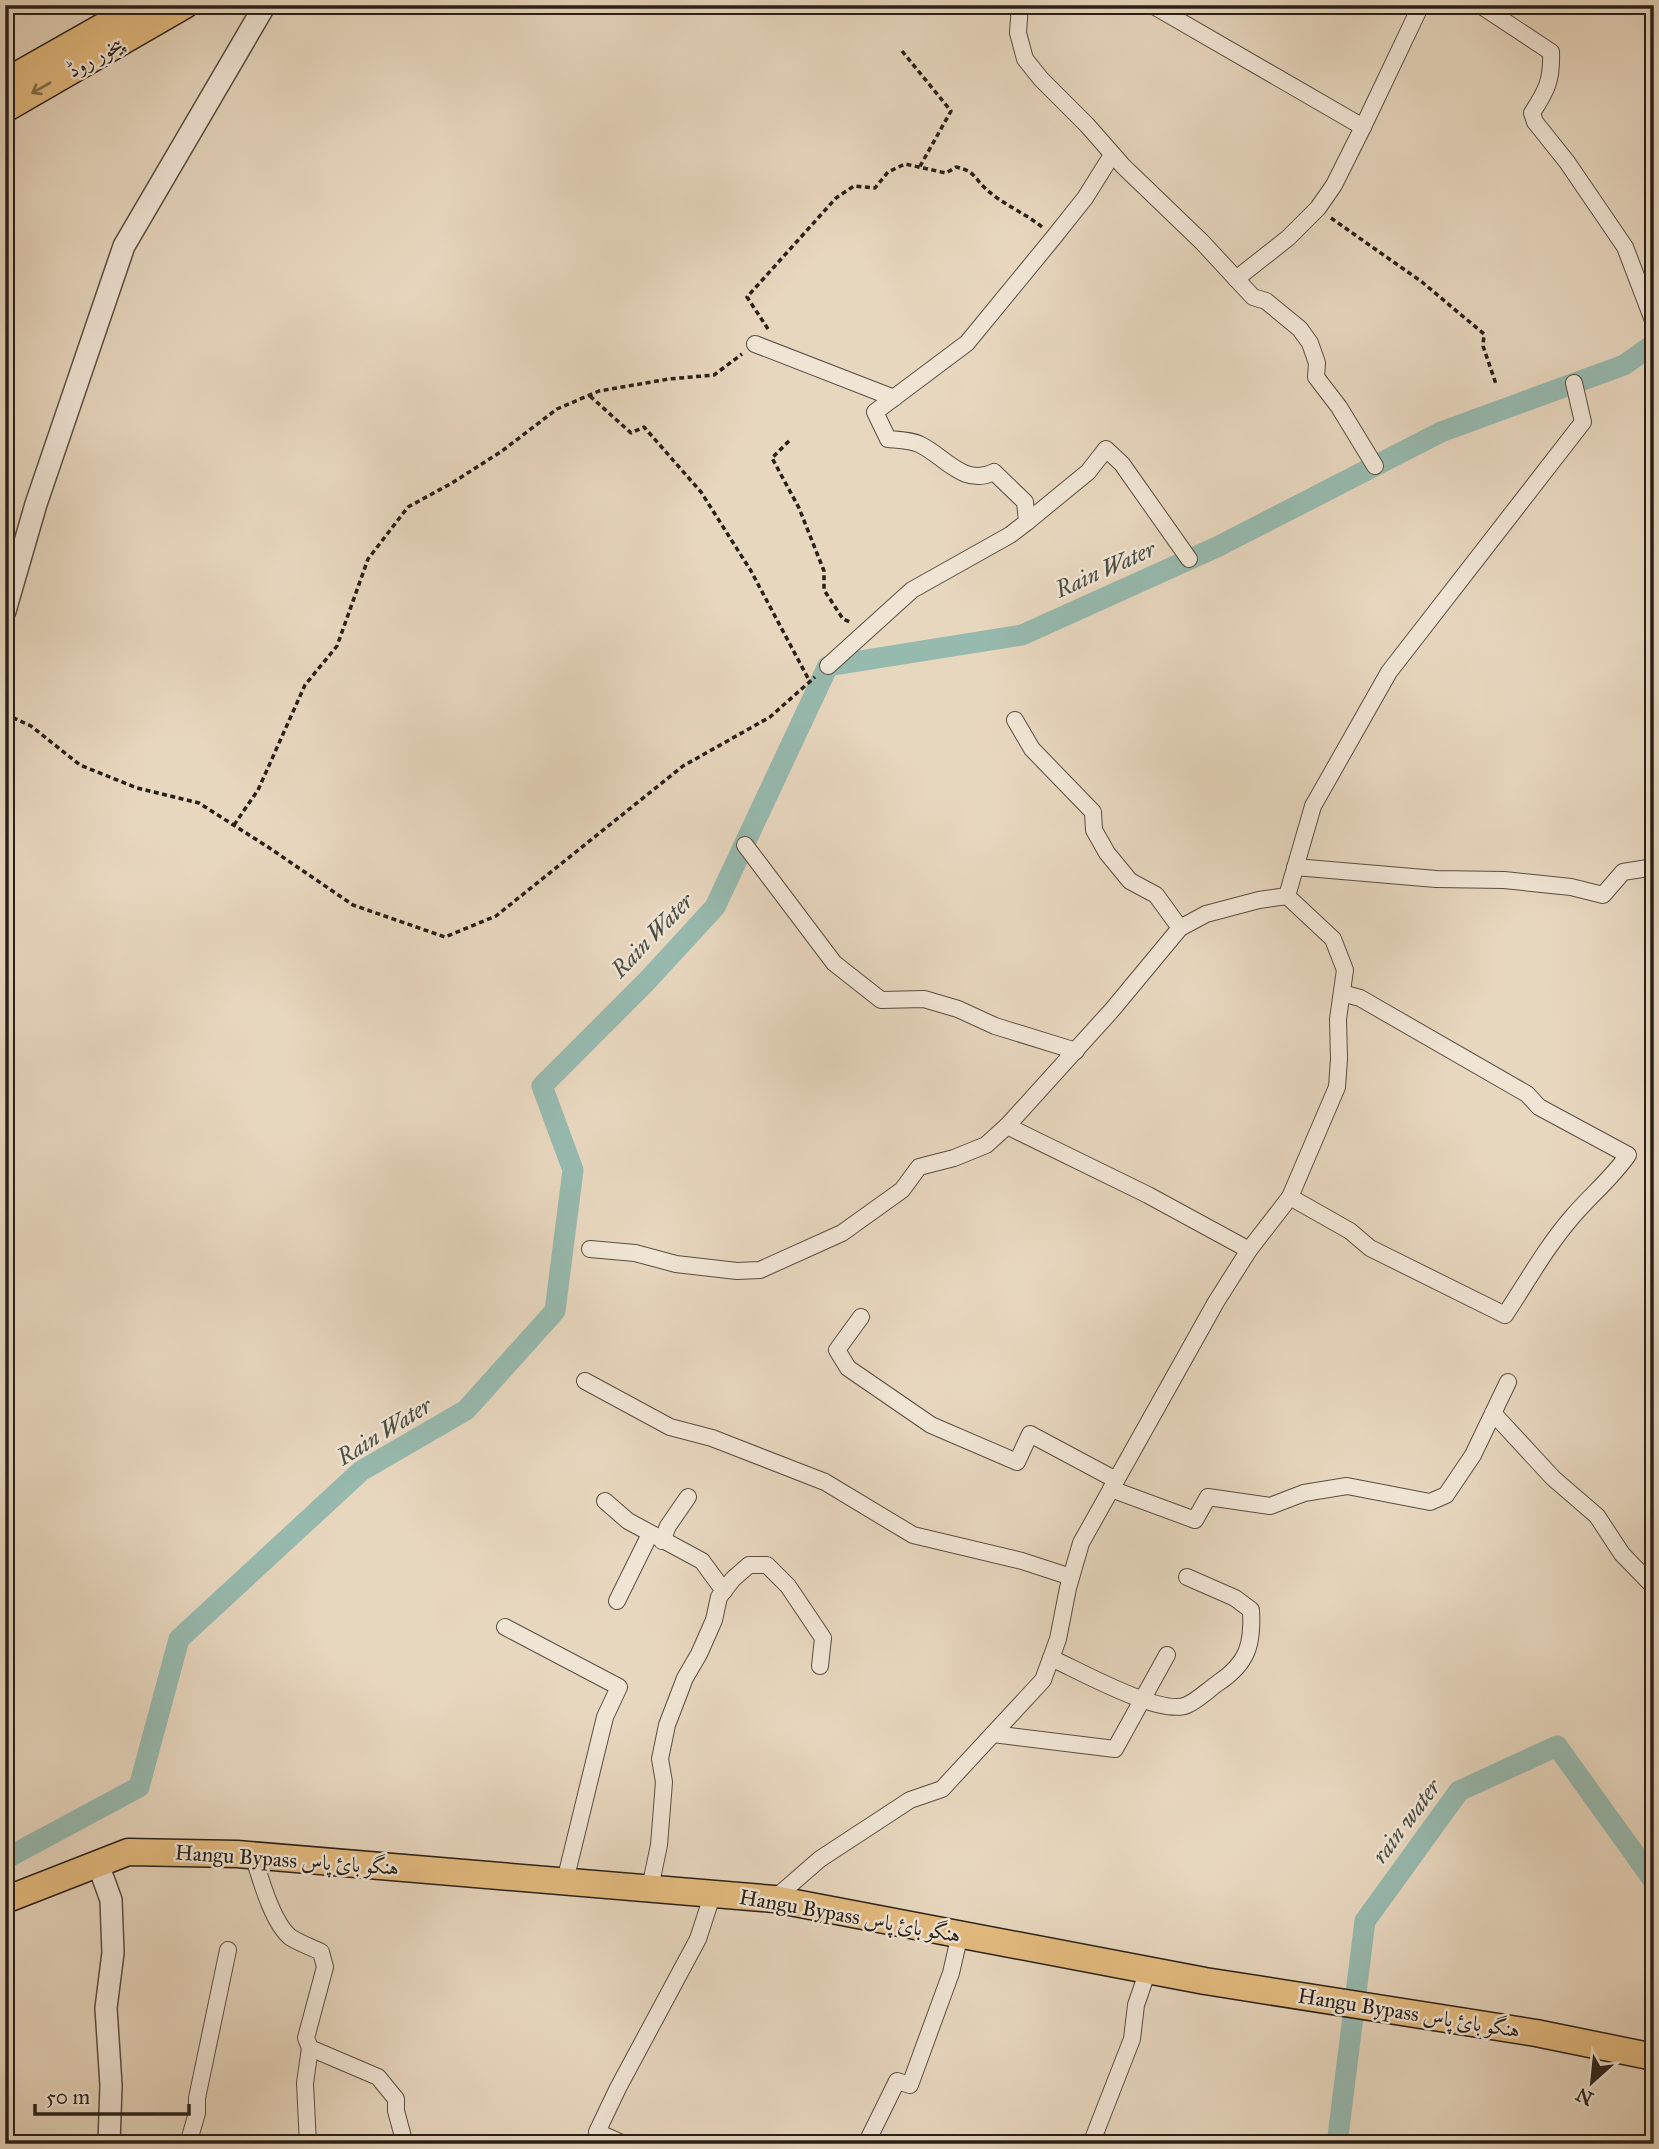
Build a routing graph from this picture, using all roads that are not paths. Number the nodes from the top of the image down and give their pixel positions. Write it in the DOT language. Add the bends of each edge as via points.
graph roads {
  1 [pos="141,5"];
  2 [pos="186,5"];
  3 [pos="265,5"];
  4 [pos="1020,5"];
  5 [pos="1152,5"];
  6 [pos="1421,5"];
  7 [pos="1480,5"];
  8 [pos="5,82"];
  9 [pos="5,109"];
  10 [pos="1363,127"];
  11 [pos="1112,155"];
  12 [pos="1236,279"];
  13 [pos="1654,323"];
  14 [pos="755,344"];
  15 [pos="1574,383"];
  16 [pos="894,398"];
  17 [pos="1375,466"];
  18 [pos="1027,522"];
  19 [pos="1189,559"];
  20 [pos="5,611"];
  21 [pos="828,666"];
  22 [pos="1015,720"];
  23 [pos="745,845"];
  24 [pos="1295,867"];
  25 [pos="1654,867"];
  26 [pos="1287,896"];
  27 [pos="1181,928"];
  28 [pos="1342,993"];
  29 [pos="1076,1051"];
  30 [pos="1007,1126"];
  31 [pos="1290,1197"];
  32 [pos="590,1249"];
  33 [pos="1249,1250"];
  34 [pos="861,1317"];
  35 [pos="585,1381"];
  36 [pos="1508,1382"];
  37 [pos="1493,1413"];
  38 [pos="1113,1484"];
  39 [pos="688,1497"];
  40 [pos="605,1500"];
  41 [pos="656,1538"];
  42 [pos="1071,1577"];
  43 [pos="1186,1577"];
  44 [pos="1654,1587"];
  45 [pos="724,1591"];
  46 [pos="617,1601"];
  47 [pos="505,1628"];
  48 [pos="1167,1655"];
  49 [pos="1051,1658"];
  50 [pos="820,1667"];
  51 [pos="1142,1699"];
  52 [pos="993,1734"];
  53 [pos="253,1855"];
  54 [pos="98,1864"];
  55 [pos="565,1881"];
  56 [pos="650,1888"];
  57 [pos="713,1894"];
  58 [pos="774,1899"];
  59 [pos="5,1900"];
  60 [pos="960,1934"];
  61 [pos="228,1950"];
  62 [pos="1149,1970"];
  63 [pos="310,2048"];
  64 [pos="1654,2057"];
  65 [pos="109,2144"];
  66 [pos="188,2144"];
  67 [pos="307,2144"];
  68 [pos="405,2144"];
  69 [pos="624,2144"];
  70 [pos="866,2144"];
  71 [pos="1091,2144"];
  1 -- 8 [label="main road, پیخور روڈ"];
  2 -- 9 [label="main road, پیخور روڈ, one-way"];
  3 -- 20 [label="street" via="124,246 36,504"];
  4 -- 11 [label="street" via="1018,33 1025,59"];
  5 -- 10 [label="street"];
  6 -- 10 [label="street"];
  7 -- 13 [label="street" via="1551,52 1552,74 1532,113 1535,122 1625,247"];
  10 -- 12 [label="street" via="1318,208"];
  11 -- 12 [label="street"];
  11 -- 16 [label="street" via="1054,237 967,343"];
  12 -- 17 [label="street" via="1253,297 1266,301 1300,329 1317,363 1316,377"];
  14 -- 16 [label="street"];
  15 -- 24 [label="street" via="1583,422 1390,672 1313,806"];
  16 -- 18 [label="street" via="875,412 888,439 918,443 962,474 994,472 1025,502"];
  18 -- 19 [label="street" via="1088,472 1106,449 1122,464"];
  18 -- 21 [label="street" via="912,590"];
  22 -- 27 [label="street" via="1032,749 1093,812 1094,830 1107,853 1130,881 1156,895"];
  23 -- 29 [label="street" via="834,963 881,1000 924,999"];
  24 -- 25 [label="street" via="1504,880 1603,895 1623,872"];
  24 -- 26 [label="street"];
  26 -- 27 [label="street" via="1206,914"];
  26 -- 28 [label="street" via="1333,939 1345,970"];
  27 -- 29 [label="street"];
  28 -- 31 [label="street" via="1337,1087"];
  28 -- 31 [label="street" via="1360,998 1527,1094 1539,1107 1628,1155 1573,1215 1505,1315 1370,1248 1350,1231"];
  29 -- 30 [label="street"];
  30 -- 32 [label="street" via="986,1145 919,1167 902,1190 842,1233 760,1270 676,1264"];
  30 -- 33 [label="street"];
  31 -- 33 [label="street"];
  33 -- 38 [label="street"];
  34 -- 38 [label="street" via="837,1350 848,1368 931,1425 1017,1462 1030,1434"];
  35 -- 42 [label="street" via="670,1427 712,1438 825,1482 913,1535"];
  36 -- 37 [label="street"];
  37 -- 38 [label="street" via="1473,1455 1446,1494 1430,1502 1347,1486 1304,1493 1270,1506 1208,1497 1195,1520"];
  37 -- 44 [label="street" via="1553,1478 1597,1516 1622,1554"];
  38 -- 42 [label="street" via="1081,1543"];
  39 -- 41 [label="street"];
  40 -- 41 [label="street"];
  41 -- 45 [label="street" via="702,1561"];
  41 -- 46 [label="street"];
  42 -- 49 [label="street"];
  43 -- 51 [label="street" via="1251,1609 1247,1654 1233,1673 1185,1706 1159,1706"];
  45 -- 50 [label="street" via="749,1565 767,1565 788,1586 822,1638"];
  45 -- 56 [label="street" via="667,1725 660,1759 664,1782 659,1845"];
  47 -- 55 [label="street" via="619,1687 605,1717"];
  48 -- 51 [label="street"];
  49 -- 51 [label="street"];
  49 -- 52 [label="street" via="1044,1680"];
  51 -- 52 [label="street" via="1115,1749"];
  52 -- 58 [label="street" via="942,1789 910,1800 831,1852"];
  53 -- 54 [label="main road, Hangu Bypass ہنگو بائ پاس" via="128,1852"];
  53 -- 55 [label="main road, Hangu Bypass ہنگو بائ پاس"];
  53 -- 63 [label="street" via="283,1930 321,1952 325,1967 306,2038"];
  54 -- 59 [label="main road, Hangu Bypass ہنگو بائ پاس"];
  54 -- 65 [label="street" via="111,1900 113,1953 106,2008"];
  55 -- 56 [label="main road, Hangu Bypass ہنگو بائ پاس"];
  56 -- 57 [label="main road, Hangu Bypass ہنگو بائ پاس"];
  57 -- 58 [label="main road, Hangu Bypass ہنگو بائ پاس"];
  57 -- 69 [label="street" via="698,1938 597,2132"];
  58 -- 60 [label="main road, Hangu Bypass ہنگو بائ پاس"];
  60 -- 62 [label="main road, Hangu Bypass ہنگو بائ پاس"];
  60 -- 70 [label="street" via="951,1973 910,2085 897,2081"];
  61 -- 66 [label="street"];
  62 -- 64 [label="main road, Hangu Bypass ہنگو بائ پاس" via="1536,2033"];
  62 -- 71 [label="street" via="1136,2005 1132,2039"];
  63 -- 67 [label="street" via="305,2083"];
  63 -- 68 [label="street" via="378,2077 396,2099"];
}
